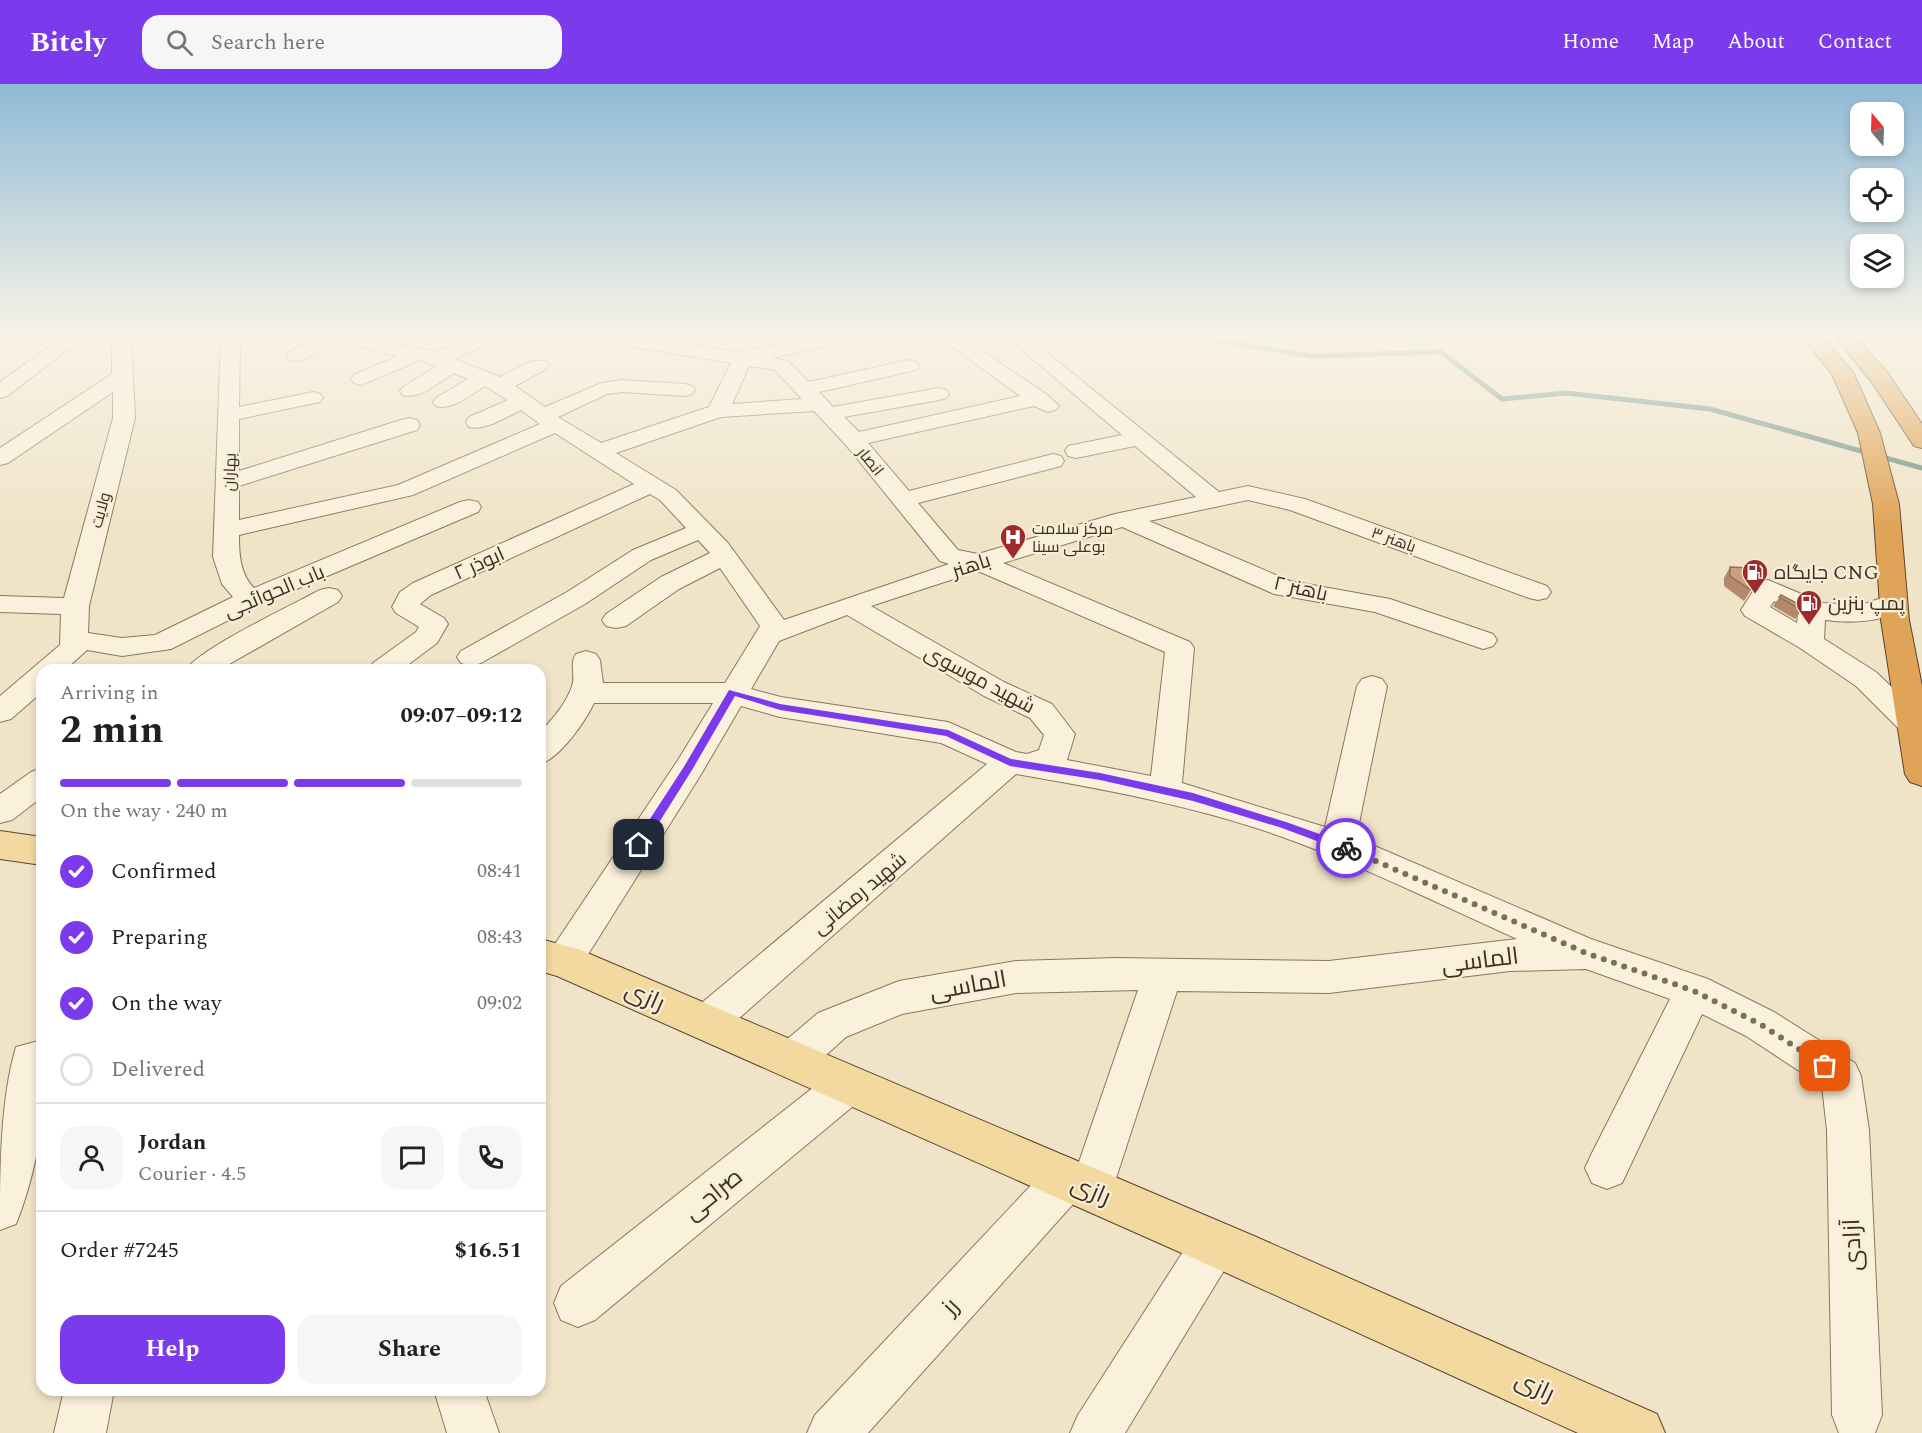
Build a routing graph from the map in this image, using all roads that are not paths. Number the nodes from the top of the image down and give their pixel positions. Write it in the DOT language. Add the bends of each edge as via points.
graph roads {
  1 [pos="86,401"];
  2 [pos="124,401"];
  3 [pos="230,401"];
  4 [pos="299,401"];
  5 [pos="523,401"];
  6 [pos="582,401"];
  7 [pos="723,401"];
  8 [pos="833,401"];
  9 [pos="1042,401"];
  10 [pos="1094,401"];
  11 [pos="1855,401"];
  12 [pos="1894,401"];
  13 [pos="817,402"];
  14 [pos="718,411"];
  15 [pos="230,415"];
  16 [pos="549,420"];
  17 [pos="477,422"];
  18 [pos="1121,423"];
  19 [pos="409,425"];
  20 [pos="1139,438"];
  21 [pos="854,440"];
  22 [pos="1922,441"];
  23 [pos="600,451"];
  24 [pos="0,458"];
  25 [pos="1053,461"];
  26 [pos="439,476"];
  27 [pos="228,482"];
  28 [pos="652,484"];
  29 [pos="405,490"];
  30 [pos="1248,493"];
  31 [pos="903,500"];
  32 [pos="1214,500"];
  33 [pos="463,505"];
  34 [pos="1124,519"];
  35 [pos="227,530"];
  36 [pos="701,530"];
  37 [pos="724,556"];
  38 [pos="979,562"];
  39 [pos="1538,592"];
  40 [pos="329,596"];
  41 [pos="250,599"];
  42 [pos="1893,602"];
  43 [pos="849,605"];
  44 [pos="75,606"];
  45 [pos="3,607"];
  46 [pos="1812,610"];
  47 [pos="1847,615"];
  48 [pos="616,620"];
  49 [pos="768,635"];
  50 [pos="74,639"];
  51 [pos="1483,640"];
  52 [pos="1810,642"];
  53 [pos="585,660"];
  54 [pos="55,664"];
  55 [pos="209,664"];
  56 [pos="391,664"];
  57 [pos="481,664"];
  58 [pos="1853,669"];
  59 [pos="36,681"];
  60 [pos="1372,686"];
  61 [pos="583,693"];
  62 [pos="732,693"];
  63 [pos="0,712"];
  64 [pos="1912,724"];
  65 [pos="546,746"];
  66 [pos="1018,764"];
  67 [pos="1922,774"];
  68 [pos="36,788"];
  69 [pos="1165,791"];
  70 [pos="1,838"];
  71 [pos="1338,845"];
  72 [pos="36,849"];
  73 [pos="1586,953"];
  74 [pos="552,958"];
  75 [pos="1163,974"];
  76 [pos="1694,991"];
  77 [pos="706,1023"];
  78 [pos="36,1059"];
  79 [pos="792,1060"];
  80 [pos="1841,1076"];
  81 [pos="848,1085"];
  82 [pos="8,1144"];
  83 [pos="1607,1168"];
  84 [pos="1079,1185"];
  85 [pos="0,1208"];
  86 [pos="1215,1243"];
  87 [pos="578,1303"];
  88 [pos="88,1396"];
  89 [pos="461,1396"];
  90 [pos="1857,1415"];
  91 [pos="80,1433"];
  92 [pos="473,1433"];
  93 [pos="833,1433"];
  94 [pos="1096,1433"];
  95 [pos="1638,1433"];
  1 -- 24 [label="street"];
  2 -- 44 [label="street, ولایت" via="124,418"];
  3 -- 15 [label="street, بهاران"];
  4 -- 15 [label="street"];
  5 -- 16 [label="street"];
  5 -- 17 [label="street"];
  6 -- 16 [label="street"];
  7 -- 14 [label="street"];
  8 -- 13 [label="street"];
  9 -- 21 [label="street" via="1046,404"];
  10 -- 18 [label="street"];
  11 -- 42 [label="highway" via="1869,433 1886,504"];
  12 -- 22 [label="highway"];
  13 -- 14 [label="street"];
  13 -- 21 [label="street, انصار"];
  14 -- 23 [label="street"];
  15 -- 27 [label="street, بهاران"];
  16 -- 23 [label="street"];
  16 -- 26 [label="street"];
  18 -- 20 [label="street"];
  18 -- 20 [label="street" via="1081,441"];
  19 -- 27 [label="street"];
  20 -- 32 [label="street"];
  21 -- 31 [label="street, انصار"];
  23 -- 28 [label="street"];
  25 -- 31 [label="street"];
  26 -- 29 [label="street"];
  26 -- 33 [label="street"];
  27 -- 35 [label="street, بهاران"];
  28 -- 36 [label="street"];
  28 -- 56 [label="street, ابوذر ۲" via="422,589 409,598 406,607 434,624 427,637"];
  29 -- 33 [label="street"];
  29 -- 35 [label="street"];
  30 -- 32 [label="street, باهنر"];
  30 -- 39 [label="street, باهنر ۳" via="1297,504"];
  31 -- 38 [label="street, انصار" via="949,556"];
  32 -- 34 [label="street, باهنر"];
  33 -- 41 [label="street, باب الحوائجی"];
  34 -- 38 [label="street, باهنر"];
  34 -- 51 [label="street, باهنر ۲" via="1283,588 1380,605"];
  35 -- 41 [label="street, بهاران" via="226,557 235,584"];
  36 -- 37 [label="street"];
  36 -- 57 [label="street" via="642,555"];
  37 -- 48 [label="street" via="670,583"];
  37 -- 49 [label="street" via="774,626"];
  38 -- 43 [label="street, باهنر"];
  38 -- 69 [label="street, انصار" via="1180,648"];
  40 -- 55 [label="street"];
  41 -- 50 [label="street, باب الحوائجی" via="161,643 122,647"];
  42 -- 47 [label="street" via="1876,611"];
  42 -- 64 [label="highway"];
  43 -- 49 [label="street, باهنر"];
  43 -- 66 [label="street, شهید موسوی" via="994,689 1041,711 1060,734 1052,758"];
  44 -- 45 [label="street"];
  44 -- 50 [label="street, ولایت"];
  46 -- 47 [label="street"];
  46 -- 52 [label="street"];
  46 -- 52 [label="street" via="1768,588 1755,610"];
  47 -- 58 [label="street"];
  49 -- 62 [label="street"];
  50 -- 54 [label="street" via="74,648"];
  52 -- 58 [label="street"];
  53 -- 61 [label="street" via="588,684"];
  58 -- 64 [label="street"];
  59 -- 63 [label="street"];
  60 -- 71 [label="street"];
  61 -- 62 [label="street"];
  61 -- 65 [label="street" via="574,713"];
  62 -- 66 [label="street" via="780,707 948,733"];
  62 -- 74 [label="street" via="688,768"];
  64 -- 67 [label="highway"];
  66 -- 69 [label="street"];
  66 -- 77 [label="street, شهید رمضانی"];
  68 -- 70 [label="street"];
  69 -- 71 [label="street"];
  70 -- 72 [label="main road"];
  71 -- 73 [label="street"];
  73 -- 75 [label="street, الماسی" via="1510,955 1329,977"];
  73 -- 76 [label="street, الماسی"];
  74 -- 77 [label="main road, رازی"];
  75 -- 79 [label="street, الماسی" via="1016,977 899,998 832,1025"];
  75 -- 84 [label="street"];
  76 -- 80 [label="street, الماسی" via="1760,1024"];
  76 -- 83 [label="street"];
  77 -- 79 [label="main road, رازی"];
  78 -- 82 [label="street" via="30,1060"];
  79 -- 81 [label="main road, رازی"];
  80 -- 90 [label="street, آزادی" via="1848,1130"];
  81 -- 84 [label="main road, رازی"];
  81 -- 87 [label="street, صراحی"];
  82 -- 85 [label="street"];
  84 -- 86 [label="main road, رازی"];
  84 -- 93 [label="street, رز"];
  86 -- 94 [label="street"];
  86 -- 95 [label="main road, رازی"];
  88 -- 91 [label="street"];
  89 -- 92 [label="street"];
}
